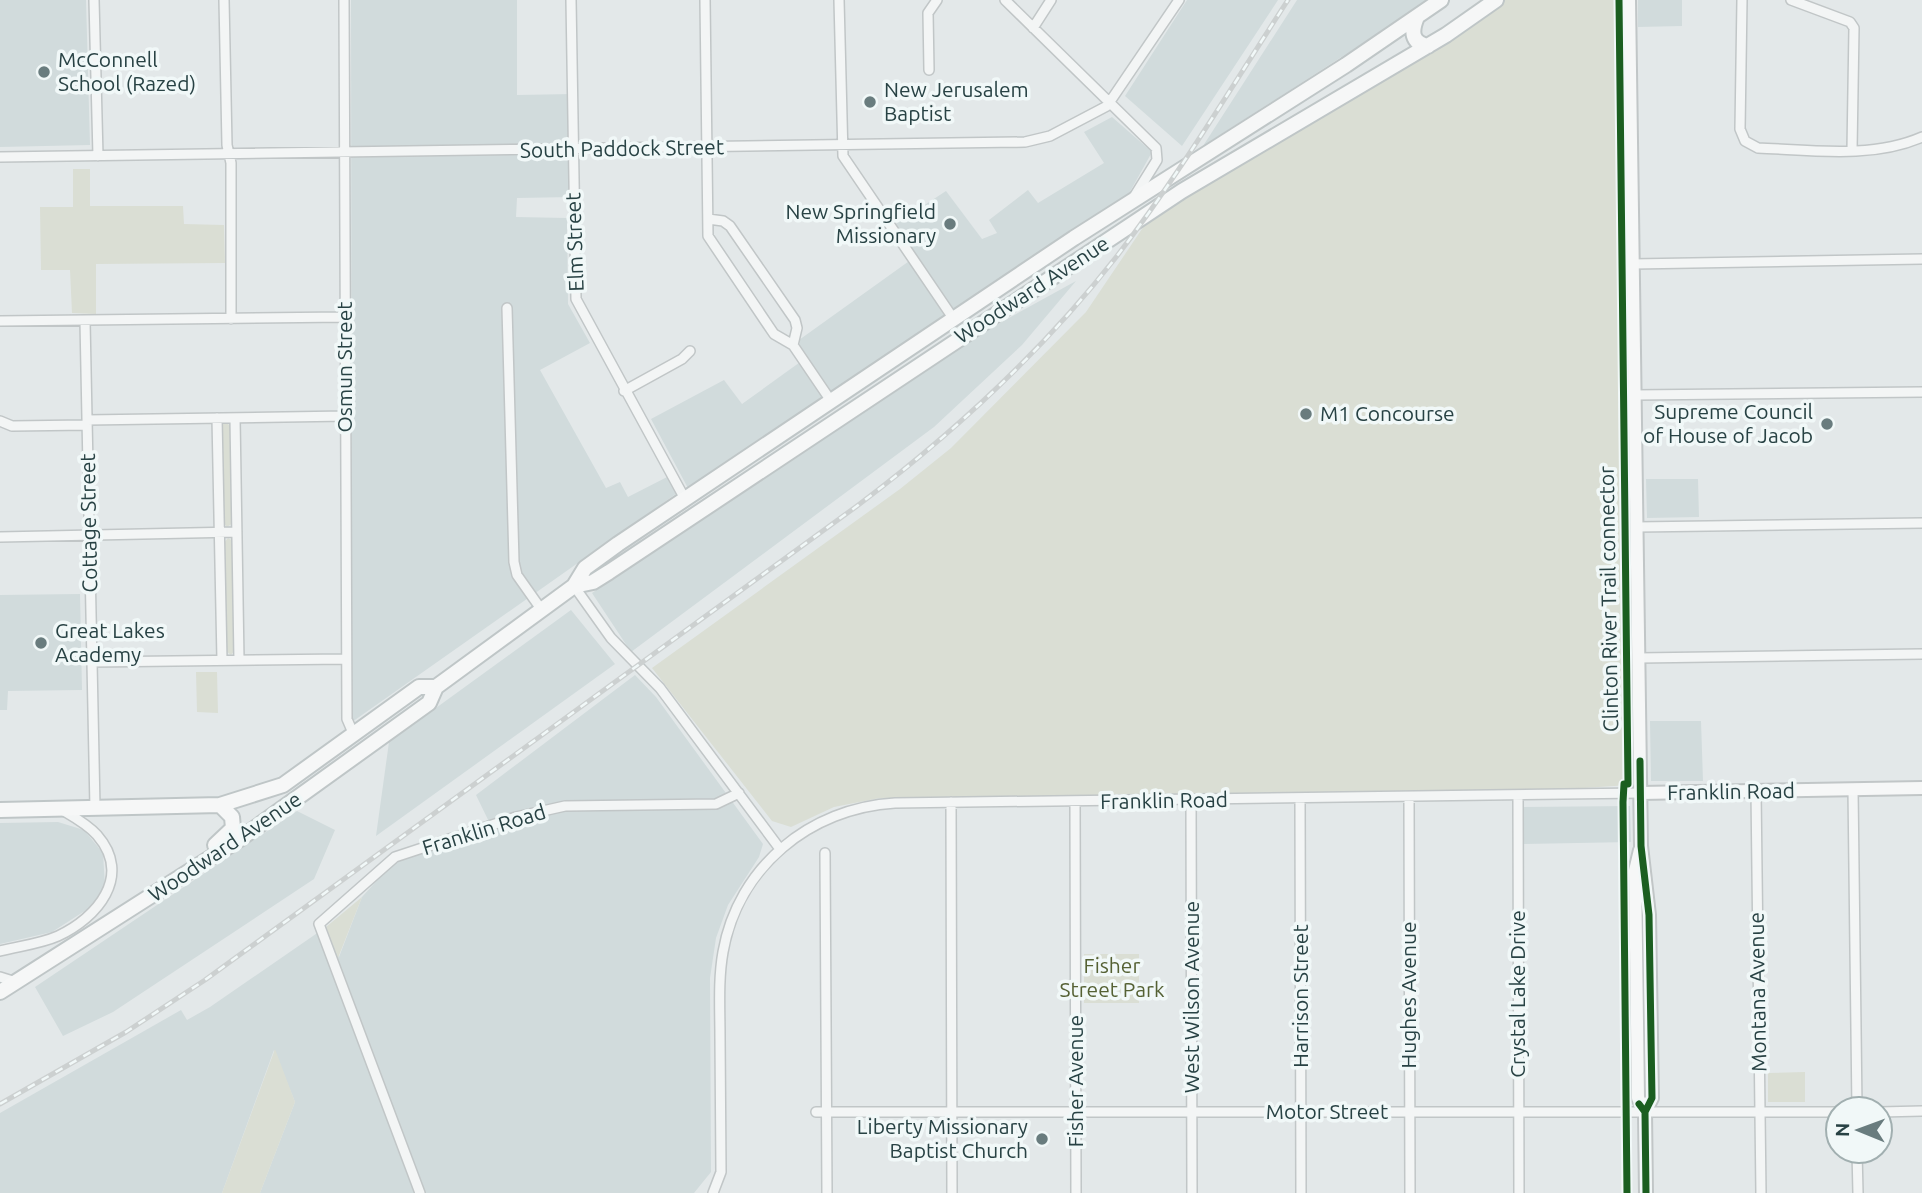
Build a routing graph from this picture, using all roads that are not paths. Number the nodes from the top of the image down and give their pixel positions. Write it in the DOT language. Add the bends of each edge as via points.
graph roads {
  1 [pos="94,0"];
  2 [pos="224,0"];
  3 [pos="344,0"];
  4 [pos="570,0"];
  5 [pos="705,0"];
  6 [pos="839,0"];
  7 [pos="937,0"];
  8 [pos="1005,0"];
  9 [pos="1051,0"];
  10 [pos="1179,0"];
  11 [pos="1441,0"];
  12 [pos="1496,0"];
  13 [pos="1629,0"];
  14 [pos="1742,0"];
  15 [pos="1791,0"];
  16 [pos="1417,17"];
  17 [pos="1033,28"];
  18 [pos="1427,46"];
  19 [pos="929,70"];
  20 [pos="1110,104"];
  21 [pos="1922,137"];
  22 [pos="840,145"];
  23 [pos="707,148"];
  24 [pos="573,150"];
  25 [pos="1852,150"];
  26 [pos="345,153"];
  27 [pos="229,154"];
  28 [pos="98,156"];
  29 [pos="0,157"];
  30 [pos="1133,199"];
  31 [pos="708,219"];
  32 [pos="1922,258"];
  33 [pos="1633,264"];
  34 [pos="507,308"];
  35 [pos="345,317"];
  36 [pos="953,318"];
  37 [pos="231,319"];
  38 [pos="0,321"];
  39 [pos="85,321"];
  40 [pos="793,345"];
  41 [pos="690,351"];
  42 [pos="624,391"];
  43 [pos="1922,392"];
  44 [pos="875,394"];
  45 [pos="1635,395"];
  46 [pos="831,401"];
  47 [pos="346,416"];
  48 [pos="217,418"];
  49 [pos="235,418"];
  50 [pos="0,421"];
  51 [pos="87,422"];
  52 [pos="12,426"];
  53 [pos="0,432"];
  54 [pos="785,454"];
  55 [pos="685,499"];
  56 [pos="1922,523"];
  57 [pos="1637,527"];
  58 [pos="237,532"];
  59 [pos="219,533"];
  60 [pos="89,535"];
  61 [pos="0,537"];
  62 [pos="573,586"];
  63 [pos="541,609"];
  64 [pos="1922,654"];
  65 [pos="1639,658"];
  66 [pos="346,659"];
  67 [pos="222,660"];
  68 [pos="239,660"];
  69 [pos="92,662"];
  70 [pos="436,687"];
  71 [pos="353,733"];
  72 [pos="1922,788"];
  73 [pos="1853,789"];
  74 [pos="1756,791"];
  75 [pos="739,793"];
  76 [pos="1641,793"];
  77 [pos="1518,796"];
  78 [pos="1409,798"];
  79 [pos="1300,799"];
  80 [pos="1191,801"];
  81 [pos="951,802"];
  82 [pos="1075,802"];
  83 [pos="220,805"];
  84 [pos="95,808"];
  85 [pos="60,809"];
  86 [pos="0,810"];
  87 [pos="780,849"];
  88 [pos="825,853"];
  89 [pos="166,886"];
  90 [pos="0,951"];
  91 [pos="0,977"];
  92 [pos="16,982"];
  93 [pos="0,992"];
  94 [pos="1857,1095"];
  95 [pos="1922,1111"];
  96 [pos="816,1112"];
  97 [pos="826,1112"];
  98 [pos="1192,1112"];
  99 [pos="1301,1112"];
  100 [pos="1410,1112"];
  101 [pos="1518,1112"];
  102 [pos="1645,1112"];
  103 [pos="1760,1112"];
  104 [pos="1824,1112"];
  105 [pos="1894,1112"];
  106 [pos="952,1113"];
  107 [pos="1076,1113"];
  108 [pos="1857,1165"];
  109 [pos="419,1193"];
  110 [pos="713,1193"];
  111 [pos="827,1193"];
  112 [pos="952,1193"];
  113 [pos="1076,1193"];
  114 [pos="1192,1193"];
  115 [pos="1301,1193"];
  116 [pos="1410,1193"];
  117 [pos="1519,1193"];
  118 [pos="1646,1193"];
  119 [pos="1761,1193"];
  120 [pos="1858,1193"];
  1 -- 28 [label="street"];
  2 -- 27 [label="street"];
  3 -- 26 [label="street, Osmun Street"];
  4 -- 24 [label="street, Elm Street"];
  5 -- 23 [label="street"];
  6 -- 22 [label="street"];
  7 -- 19 [label="street" via="928,13"];
  8 -- 17 [label="street"];
  9 -- 17 [label="street"];
  10 -- 20 [label="street, South Paddock Street"];
  11 -- 16 [label="main road, Woodward Avenue"];
  12 -- 18 [label="main road, Woodward Avenue"];
  13 -- 33 [label="street"];
  14 -- 25 [label="street" via="1743,138 1758,148"];
  15 -- 25 [label="street" via="1848,21 1854,28"];
  16 -- 18 [label="main road" via="1413,39"];
  16 -- 30 [label="main road, Woodward Avenue"];
  17 -- 20 [label="street"];
  18 -- 44 [label="main road, Woodward Avenue" via="1182,191"];
  20 -- 22 [label="street, South Paddock Street" via="1031,142"];
  20 -- 30 [label="street" via="1158,153"];
  21 -- 25 [label="street" via="1889,148"];
  22 -- 23 [label="street, South Paddock Street"];
  22 -- 36 [label="street" via="844,159"];
  23 -- 24 [label="street, South Paddock Street"];
  23 -- 31 [label="street"];
  24 -- 26 [label="street, South Paddock Street"];
  24 -- 42 [label="street, Elm Street" via="576,299"];
  26 -- 27 [label="street, South Paddock Street"];
  26 -- 35 [label="street, Osmun Street"];
  27 -- 28 [label="street, South Paddock Street"];
  27 -- 37 [label="street"];
  28 -- 29 [label="street, South Paddock Street"];
  30 -- 36 [label="main road, Woodward Avenue"];
  31 -- 40 [label="street" via="711,243 776,337"];
  31 -- 40 [label="street" via="730,226 795,320"];
  32 -- 33 [label="street"];
  33 -- 45 [label="street"];
  34 -- 63 [label="street" via="514,562 517,575"];
  35 -- 37 [label="street"];
  35 -- 47 [label="street, Osmun Street"];
  36 -- 44 [label="main road" via="960,319 962,326 883,379"];
  36 -- 46 [label="main road, Woodward Avenue"];
  37 -- 39 [label="street"];
  38 -- 39 [label="street"];
  39 -- 51 [label="street, Cottage Street"];
  40 -- 46 [label="street"];
  41 -- 42 [label="street"];
  42 -- 55 [label="street, Elm Street"];
  43 -- 45 [label="street"];
  44 -- 54 [label="main road, Woodward Avenue"];
  45 -- 57 [label="street"];
  46 -- 54 [label="main road" via="829,411 779,444 778,450"];
  46 -- 55 [label="main road, Woodward Avenue"];
  47 -- 49 [label="street"];
  47 -- 66 [label="street, Osmun Street"];
  48 -- 49 [label="street"];
  48 -- 51 [label="street"];
  48 -- 59 [label="street"];
  49 -- 58 [label="street"];
  50 -- 52 [label="street"];
  51 -- 52 [label="street"];
  51 -- 60 [label="street, Cottage Street"];
  52 -- 53 [label="street"];
  54 -- 62 [label="main road, Woodward Avenue" via="593,582"];
  55 -- 62 [label="main road, Woodward Avenue" via="584,568"];
  56 -- 57 [label="street"];
  57 -- 65 [label="street"];
  58 -- 59 [label="street"];
  58 -- 68 [label="street"];
  59 -- 60 [label="street"];
  59 -- 67 [label="street"];
  60 -- 61 [label="street"];
  60 -- 69 [label="street, Cottage Street"];
  62 -- 63 [label="main road, Woodward Avenue"];
  62 -- 75 [label="street" via="611,638 660,688"];
  63 -- 70 [label="main road, Woodward Avenue"];
  64 -- 65 [label="street"];
  65 -- 76 [label="street"];
  66 -- 68 [label="street"];
  66 -- 71 [label="street, Osmun Street" via="346,719"];
  67 -- 68 [label="street"];
  67 -- 69 [label="street"];
  69 -- 84 [label="street, Cottage Street"];
  70 -- 71 [label="main road, Woodward Avenue" via="419,687"];
  70 -- 89 [label="main road, Woodward Avenue" via="429,703 240,839"];
  71 -- 83 [label="main road, Woodward Avenue" via="283,785"];
  72 -- 73 [label="street, Franklin Road"];
  73 -- 74 [label="street, Franklin Road"];
  73 -- 94 [label="street"];
  74 -- 76 [label="street, Franklin Road"];
  74 -- 103 [label="street, Montana Avenue"];
  75 -- 87 [label="street"];
  75 -- 109 [label="street, Franklin Road" via="711,804 554,808 395,857 319,924"];
  76 -- 77 [label="street, Franklin Road"];
  76 -- 102 [label="street" via="1641,846 1650,928 1652,1098"];
  77 -- 78 [label="street, Franklin Road"];
  77 -- 101 [label="street, Crystal Lake Drive"];
  78 -- 79 [label="street, Franklin Road"];
  78 -- 100 [label="street, Hughes Avenue"];
  79 -- 80 [label="street, Franklin Road"];
  79 -- 99 [label="street, Harrison Street"];
  80 -- 82 [label="street, Franklin Road"];
  80 -- 98 [label="street, West Wilson Avenue"];
  81 -- 82 [label="street, Franklin Road"];
  81 -- 87 [label="street, Franklin Road" via="854,809 815,824"];
  81 -- 106 [label="street"];
  82 -- 107 [label="street, Fisher Avenue"];
  83 -- 84 [label="main road, Woodward Avenue"];
  83 -- 89 [label="main road" via="232,817 233,828"];
  84 -- 85 [label="main road, Woodward Avenue"];
  85 -- 86 [label="main road, Woodward Avenue"];
  85 -- 90 [label="street" via="88,827 104,845 111,866 108,894 95,912 61,935"];
  87 -- 110 [label="street, Franklin Road" via="741,898 723,953 721,1172"];
  88 -- 97 [label="street"];
  89 -- 92 [label="main road, Woodward Avenue"];
  91 -- 92 [label="street"];
  92 -- 93 [label="main road, Woodward Avenue"];
  95 -- 105 [label="street"];
  96 -- 97 [label="street, Motor Street"];
  97 -- 106 [label="street, Motor Street"];
  97 -- 111 [label="street"];
  98 -- 99 [label="street, Motor Street"];
  98 -- 107 [label="street, Motor Street"];
  98 -- 114 [label="street, West Wilson Avenue"];
  99 -- 100 [label="street, Motor Street"];
  99 -- 115 [label="street, Harrison Street"];
  100 -- 101 [label="street, Motor Street"];
  100 -- 116 [label="street, Hughes Avenue"];
  101 -- 102 [label="street, Motor Street"];
  101 -- 117 [label="street, Crystal Lake Drive"];
  102 -- 103 [label="street, Motor Street"];
  102 -- 118 [label="street"];
  103 -- 104 [label="street, Motor Street"];
  103 -- 119 [label="street, Montana Avenue"];
  106 -- 107 [label="street, Motor Street"];
  106 -- 112 [label="street"];
  107 -- 113 [label="street, Fisher Avenue"];
  108 -- 120 [label="street"];
}
